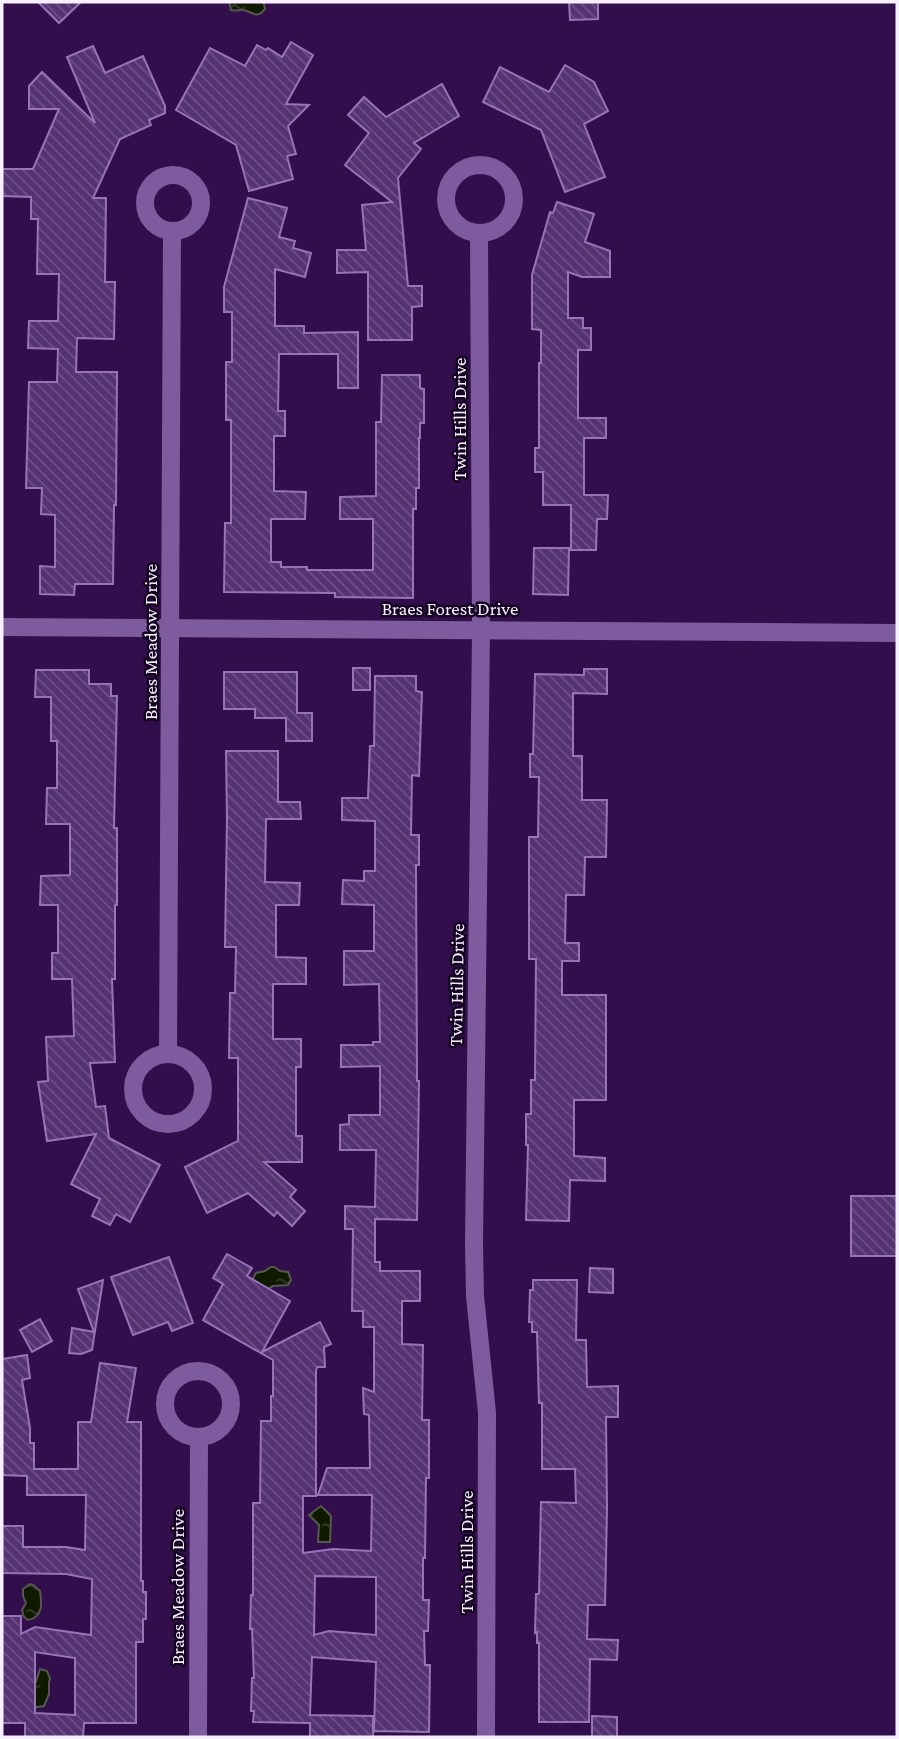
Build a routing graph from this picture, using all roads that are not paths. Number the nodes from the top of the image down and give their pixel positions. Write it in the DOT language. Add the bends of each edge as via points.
graph roads {
  1 [pos="172,231"];
  2 [pos="479,233"];
  3 [pos="2,627"];
  4 [pos="171,627"];
  5 [pos="481,630"];
  6 [pos="897,633"];
  7 [pos="169,1053"];
  8 [pos="199,1437"];
  9 [pos="198,1737"];
  10 [pos="486,1737"];
  1 -- 4 [label="street, Braes Meadow Drive"];
  2 -- 5 [label="street, Twin Hills Drive"];
  3 -- 4 [label="street, Braes Forest Drive"];
  4 -- 5 [label="street, Braes Forest Drive"];
  4 -- 7 [label="street, Braes Meadow Drive"];
  5 -- 6 [label="street, Braes Forest Drive"];
  5 -- 10 [label="street, Twin Hills Drive" via="474,1244 487,1413"];
  7 -- 7 [label="street" via="144,1063 133,1088 143,1114 168,1125 194,1114 204,1089 194,1063"];
  8 -- 9 [label="street, Braes Meadow Drive"];
}
